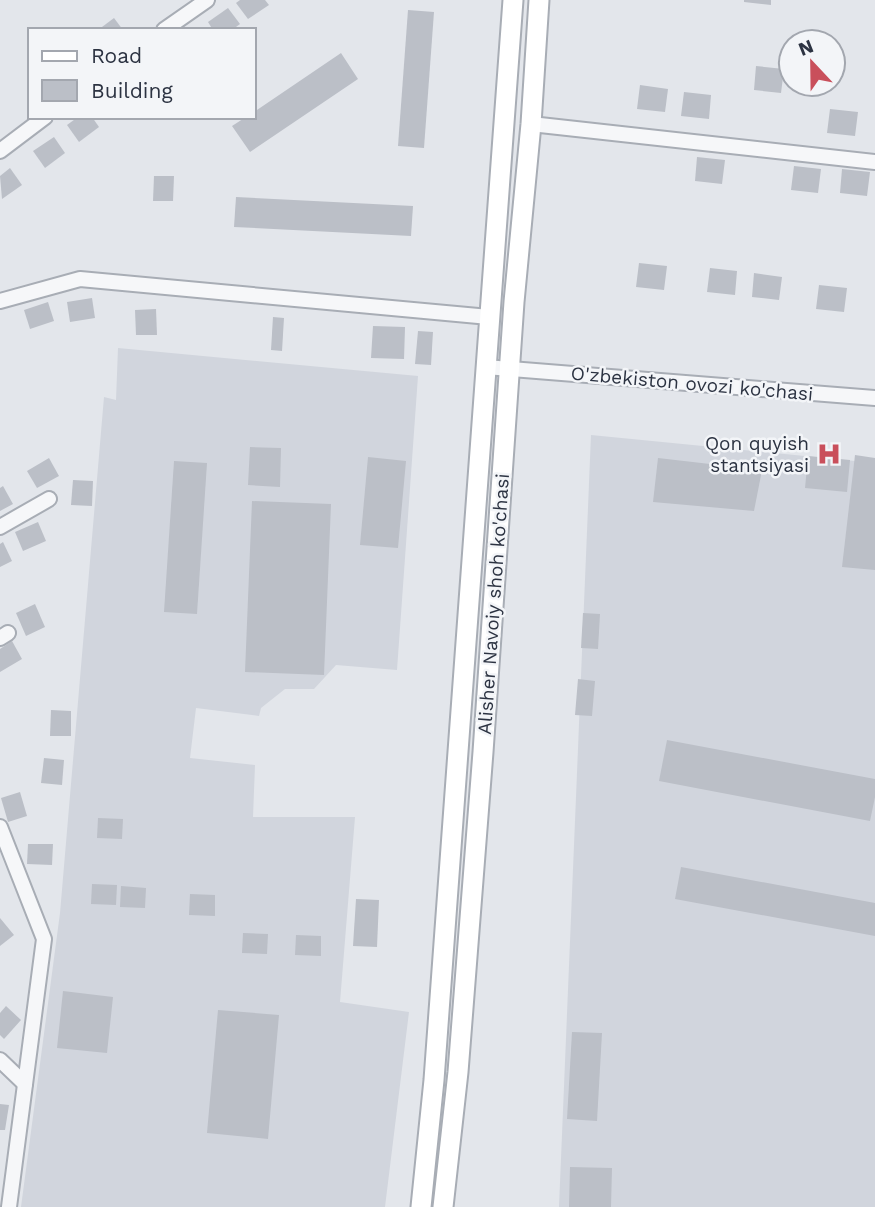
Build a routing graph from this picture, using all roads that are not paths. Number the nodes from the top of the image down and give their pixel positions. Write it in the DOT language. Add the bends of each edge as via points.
graph roads {
  1 [pos="207,0"];
  2 [pos="513,0"];
  3 [pos="539,0"];
  4 [pos="167,28"];
  5 [pos="42,119"];
  6 [pos="531,124"];
  7 [pos="0,150"];
  8 [pos="875,162"];
  9 [pos="0,301"];
  10 [pos="489,317"];
  11 [pos="513,318"];
  12 [pos="486,366"];
  13 [pos="509,368"];
  14 [pos="875,398"];
  15 [pos="49,499"];
  16 [pos="0,527"];
  17 [pos="0,827"];
  18 [pos="0,1060"];
  19 [pos="25,1084"];
  20 [pos="9,1207"];
  21 [pos="421,1207"];
  22 [pos="443,1207"];
  1 -- 4 [label="street"];
  2 -- 10 [label="main road, Alisher Navoiy shoh ko'chasi"];
  3 -- 6 [label="main road, Alisher Navoiy shoh ko'chasi"];
  5 -- 7 [label="street"];
  6 -- 8 [label="street"];
  6 -- 11 [label="main road, Alisher Navoiy shoh ko'chasi"];
  9 -- 10 [label="street" via="80,279"];
  10 -- 11 [label="main road"];
  10 -- 12 [label="main road, Alisher Navoiy shoh ko'chasi"];
  11 -- 13 [label="main road, Alisher Navoiy shoh ko'chasi"];
  12 -- 13 [label="street, O'zbekiston ovozi ko'chasi"];
  12 -- 21 [label="main road, Alisher Navoiy shoh ko'chasi"];
  13 -- 14 [label="street, O'zbekiston ovozi ko'chasi"];
  13 -- 22 [label="main road, Alisher Navoiy shoh ko'chasi" via="458,1072"];
  15 -- 16 [label="street"];
  17 -- 19 [label="street" via="44,939"];
  18 -- 19 [label="street"];
  19 -- 20 [label="street"];
}
